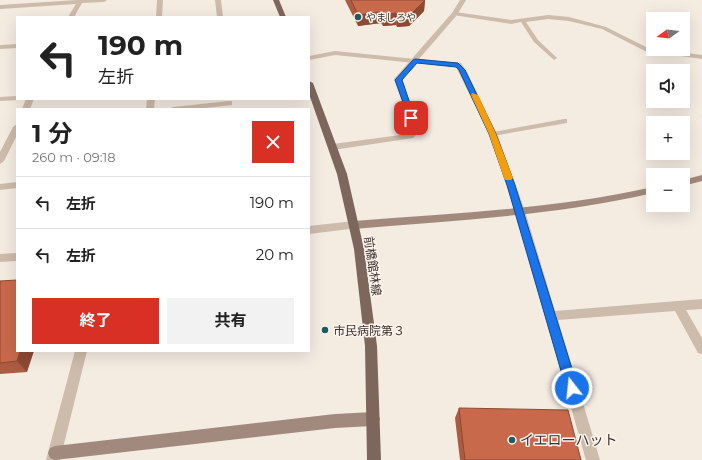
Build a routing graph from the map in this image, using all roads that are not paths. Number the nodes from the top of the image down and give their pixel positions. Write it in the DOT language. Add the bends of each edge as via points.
graph roads {
  1 [pos="104,0"];
  2 [pos="160,0"];
  3 [pos="218,0"];
  4 [pos="276,0"];
  5 [pos="463,0"];
  6 [pos="80,2"];
  7 [pos="0,6"];
  8 [pos="454,14"];
  9 [pos="73,16"];
  10 [pos="159,16"];
  11 [pos="220,16"];
  12 [pos="283,16"];
  13 [pos="523,21"];
  14 [pos="16,46"];
  15 [pos="0,47"];
  16 [pos="702,57"];
  17 [pos="310,58"];
  18 [pos="554,58"];
  19 [pos="415,61"];
  20 [pos="310,85"];
  21 [pos="16,98"];
  22 [pos="0,99"];
  23 [pos="229,104"];
  24 [pos="184,108"];
  25 [pos="564,121"];
  26 [pos="16,129"];
  27 [pos="493,134"];
  28 [pos="333,147"];
  29 [pos="0,161"];
  30 [pos="702,178"];
  31 [pos="690,181"];
  32 [pos="16,185"];
  33 [pos="0,187"];
  34 [pos="646,192"];
  35 [pos="520,211"];
  36 [pos="354,225"];
  37 [pos="310,230"];
  38 [pos="16,257"];
  39 [pos="0,258"];
  40 [pos="702,304"];
  41 [pos="678,306"];
  42 [pos="551,316"];
  43 [pos="702,349"];
  44 [pos="81,352"];
  45 [pos="373,419"];
  46 [pos="54,457"];
  47 [pos="374,460"];
  48 [pos="593,460"];
  1 -- 6 [label="street"];
  2 -- 10 [label="street"];
  3 -- 11 [label="street"];
  4 -- 12 [label="main road"];
  5 -- 8 [label="street"];
  6 -- 7 [label="street"];
  6 -- 9 [label="street"];
  8 -- 13 [label="lane" via="505,22"];
  8 -- 19 [label="street"];
  13 -- 16 [label="lane" via="569,19 604,28 646,50"];
  13 -- 18 [label="lane" via="536,41"];
  14 -- 15 [label="street"];
  17 -- 19 [label="lane" via="335,53"];
  19 -- 27 [label="street" via="458,65"];
  19 -- 28 [label="street" via="398,80 416,131 410,136"];
  20 -- 28 [label="main road, 前橋館林線"];
  21 -- 22 [label="street"];
  23 -- 24 [label="street"];
  25 -- 27 [label="lane"];
  26 -- 29 [label="street"];
  27 -- 35 [label="street"];
  28 -- 36 [label="main road, 前橋館林線"];
  30 -- 31 [label="street"];
  32 -- 33 [label="street"];
  34 -- 35 [label="street" via="613,199"];
  35 -- 36 [label="street"];
  35 -- 42 [label="street"];
  36 -- 37 [label="street"];
  36 -- 45 [label="main road, 前橋館林線" via="371,346"];
  38 -- 39 [label="street"];
  40 -- 41 [label="street"];
  41 -- 42 [label="street"];
  41 -- 43 [label="street"];
  42 -- 48 [label="street"];
  44 -- 46 [label="street"];
  45 -- 46 [label="street" via="335,421"];
  45 -- 47 [label="main road, 前橋館林線"];
}
